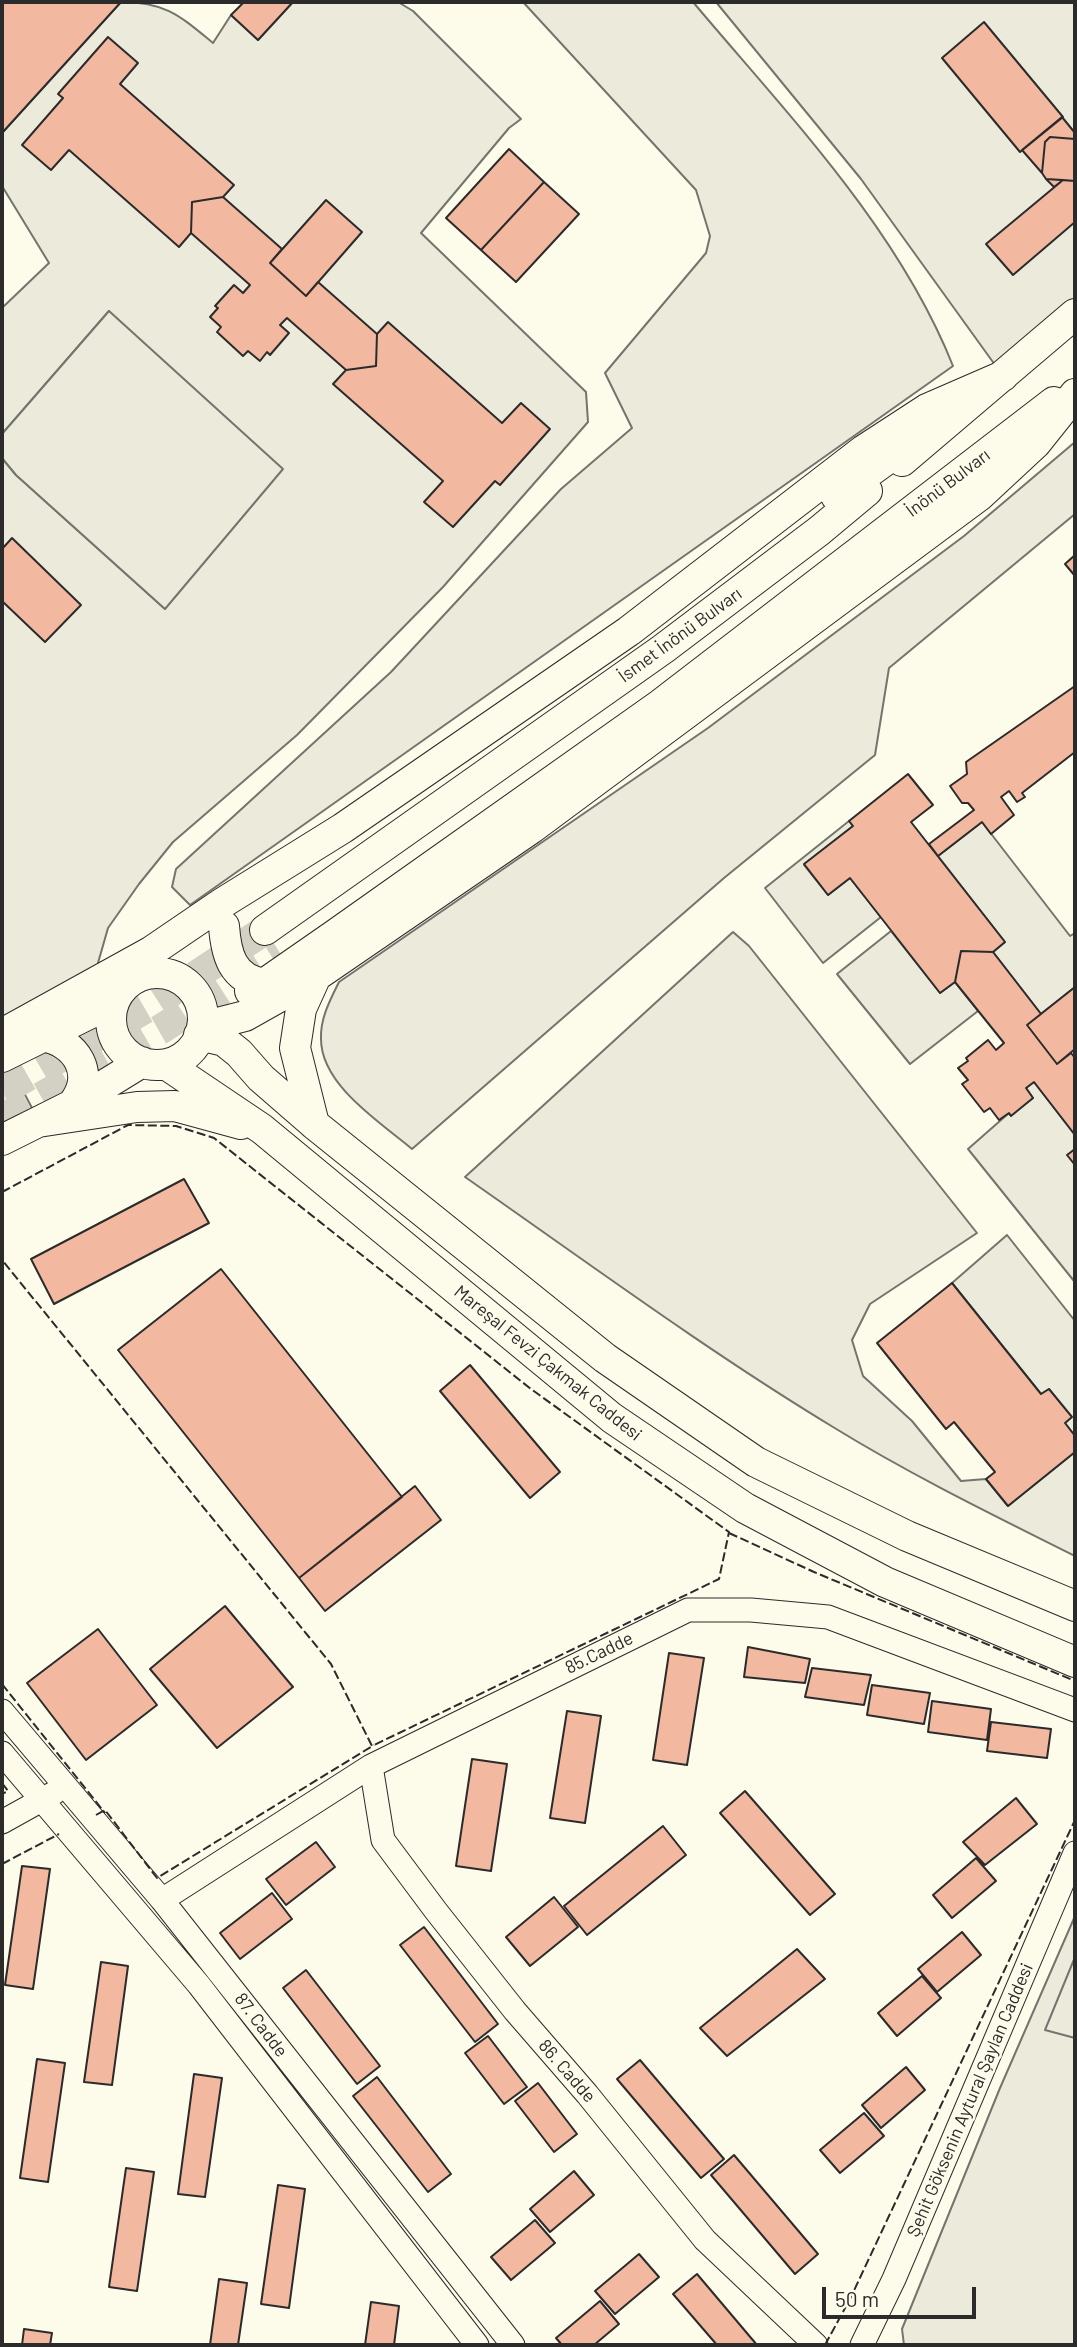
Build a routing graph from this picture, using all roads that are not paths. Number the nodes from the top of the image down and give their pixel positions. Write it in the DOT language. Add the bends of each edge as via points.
graph roads {
  1 [pos="1075,314"];
  2 [pos="1003,376"];
  3 [pos="1075,388"];
  4 [pos="1075,394"];
  5 [pos="821,579"];
  6 [pos="224,926"];
  7 [pos="158,972"];
  8 [pos="316,976"];
  9 [pos="264,984"];
  10 [pos="113,1002"];
  11 [pos="202,1026"];
  12 [pos="2,1034"];
  13 [pos="41,1036"];
  14 [pos="2,1057"];
  15 [pos="154,1064"];
  16 [pos="72,1105"];
  17 [pos="38,1122"];
  18 [pos="314,1124"];
  19 [pos="262,1129"];
  20 [pos="2,1140"];
  21 [pos="2,1162"];
  22 [pos="1075,1606"];
  23 [pos="1075,1662"];
  24 [pos="1075,1710"];
  25 [pos="2,1711"];
  26 [pos="2,1753"];
  27 [pos="372,1766"];
  28 [pos="65,1787"];
  29 [pos="41,1801"];
  30 [pos="2,1822"];
  31 [pos="1075,1853"];
  32 [pos="162,1900"];
  33 [pos="880,2310"];
  34 [pos="477,2345"];
  35 [pos="513,2345"];
  36 [pos="816,2345"];
  37 [pos="862,2345"];
  38 [pos="874,2345"];
  1 -- 2 [label="main road, İsmet İnönü Bulvarı"];
  2 -- 5 [label="main road, İsmet İnönü Bulvarı" via="819,531 273,941"];
  2 -- 6 [label="main road" via="479,753"];
  2 -- 12 [label="main road" via="928,409 863,450 629,631 343,828 152,951"];
  3 -- 5 [label="main road, İnönü Bulvarı"];
  4 -- 8 [label="main road" via="1036,443 979,496 533,828"];
  5 -- 9 [label="main road" via="661,704"];
  6 -- 7 [label="main road"];
  6 -- 9 [label="main road" via="225,945 240,974"];
  7 -- 10 [label="main road" via="131,980"];
  7 -- 11 [label="main road" via="172,974 194,990 201,1002"];
  8 -- 11 [label="main road" via="245,1016"];
  8 -- 18 [label="main road" via="301,1009 295,1048"];
  9 -- 11 [label="main road"];
  10 -- 13 [label="main road"];
  10 -- 15 [label="main road" via="115,1038 128,1055"];
  11 -- 15 [label="main road" via="186,1055"];
  11 -- 18 [label="main road"];
  13 -- 14 [label="main road"];
  13 -- 16 [label="main road" via="53,1038 80,1059 83,1089"];
  15 -- 16 [label="main road"];
  15 -- 19 [label="main road, Mareşal Fevzi Çakmak Caddesi"];
  16 -- 17 [label="main road"];
  17 -- 19 [label="main road" via="136,1107 175,1106"];
  17 -- 20 [label="main road"];
  17 -- 21 [label="main road"];
  18 -- 22 [label="main road" via="605,1358 756,1462 907,1536"];
  19 -- 23 [label="main road, Mareşal Fevzi Çakmak Caddesi" via="612,1418 745,1508 885,1582"];
  24 -- 27 [label="street, 85.Cadde" via="828,1617 688,1610"];
  25 -- 28 [label="street, 87. Cadde"];
  26 -- 29 [label="street, 87. Cadde"];
  27 -- 32 [label="street, 85.Cadde"];
  27 -- 36 [label="street, 86. Cadde" via="383,1840 443,1919 705,2240"];
  28 -- 29 [label="street"];
  28 -- 32 [label="street, 87. Cadde"];
  29 -- 30 [label="street"];
  29 -- 34 [label="street, 87. Cadde" via="199,1985"];
  31 -- 33 [label="street, Şehit Göksenin Aytural Şaylan Caddesi"];
  32 -- 35 [label="street, 87. Cadde"];
  33 -- 37 [label="street, Şehit Göksenin Aytural Şaylan Caddesi"];
  33 -- 38 [label="street"];
}
